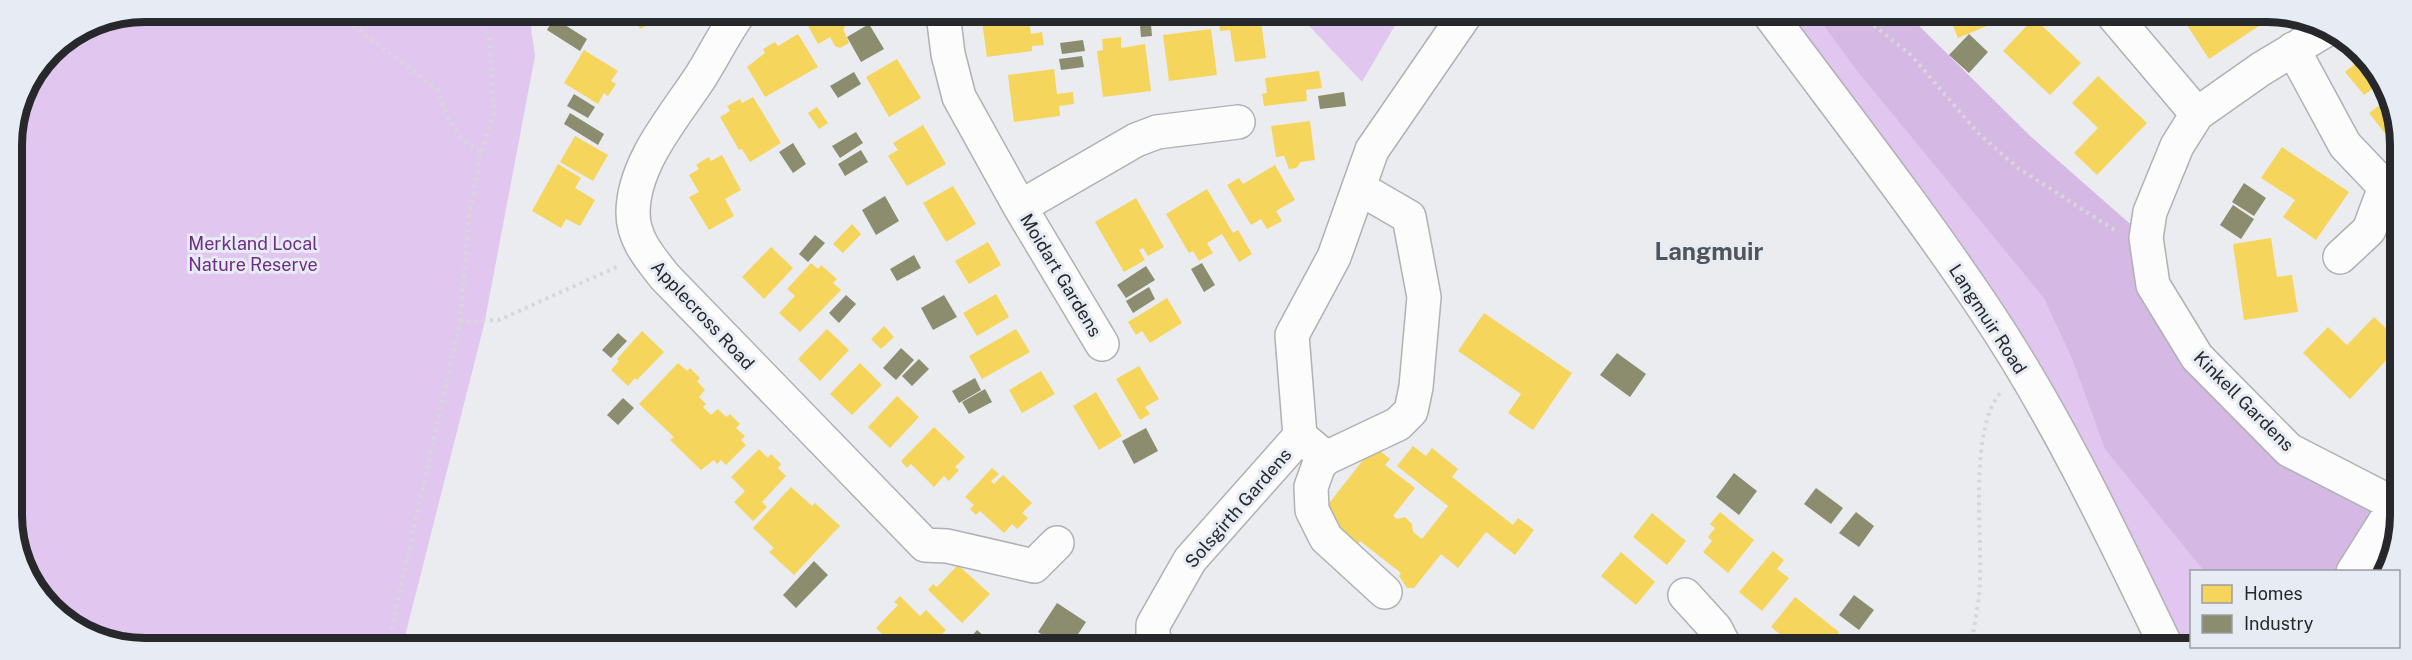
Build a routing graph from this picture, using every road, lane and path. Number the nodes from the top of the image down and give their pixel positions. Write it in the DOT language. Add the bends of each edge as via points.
graph roads {
  1 [pos="1460,22"];
  2 [pos="1775,22"];
  3 [pos="1870,22"];
  4 [pos="2119,22"];
  5 [pos="349,23"];
  6 [pos="485,23"];
  7 [pos="734,23"];
  8 [pos="944,23"];
  9 [pos="2319,34"];
  10 [pos="2293,50"];
  11 [pos="2196,114"];
  12 [pos="1238,122"];
  13 [pos="481,153"];
  14 [pos="2390,182"];
  15 [pos="2390,185"];
  16 [pos="1359,188"];
  17 [pos="1020,207"];
  18 [pos="2146,238"];
  19 [pos="646,253"];
  20 [pos="2340,257"];
  21 [pos="460,322"];
  22 [pos="1102,344"];
  23 [pos="2025,374"];
  24 [pos="1300,436"];
  25 [pos="1326,458"];
  26 [pos="2390,502"];
  27 [pos="2390,514"];
  28 [pos="1057,543"];
  29 [pos="2354,570"];
  30 [pos="1385,592"];
  31 [pos="1685,595"];
  32 [pos="1720,637"];
  33 [pos="1972,637"];
  34 [pos="2161,637"];
  35 [pos="389,638"];
  36 [pos="1153,638"];
  1 -- 16 [label="street" via="1372,150"];
  2 -- 23 [label="street, Langmuir Road" via="1978,299"];
  3 -- 18 [label="path" via="1911,55 1979,134 2018,168 2120,233"];
  4 -- 11 [label="street"];
  5 -- 13 [label="path" via="438,90 460,138"];
  6 -- 13 [label="path" via="494,113"];
  7 -- 19 [label="street, Applecross Road" via="651,154 634,193 636,235"];
  8 -- 17 [label="street, Moidart Gardens" via="959,97"];
  9 -- 10 [label="street, Kinkell Gardens"];
  10 -- 11 [label="street, Kinkell Gardens"];
  10 -- 14 [label="street" via="2345,144"];
  11 -- 18 [label="street, Kinkell Gardens" via="2177,146 2155,201"];
  12 -- 17 [label="street, Moidart Gardens" via="1157,132 1136,140"];
  13 -- 21 [label="path" via="469,216"];
  15 -- 20 [label="street" via="2369,230"];
  16 -- 24 [label="street" via="1334,257 1292,335"];
  16 -- 25 [label="street" via="1408,218 1424,297 1416,387 1410,411 1398,424"];
  17 -- 22 [label="street, Moidart Gardens"];
  18 -- 26 [label="street, Kinkell Gardens" via="2153,285 2197,357 2289,450"];
  19 -- 21 [label="path" via="499,320"];
  19 -- 28 [label="street, Applecross Road" via="925,545 947,546 1034,566"];
  21 -- 35 [label="path"];
  23 -- 33 [label="path" via="1990,404 1982,441 1980,581"];
  23 -- 34 [label="street, Langmuir Road" via="2097,501"];
  24 -- 25 [label="street"];
  24 -- 36 [label="street, Solsgirth Gardens" via="1190,561 1153,625"];
  25 -- 30 [label="street" via="1313,476 1312,510 1326,538"];
  27 -- 29 [label="street"];
  31 -- 32 [label="street"];
}
